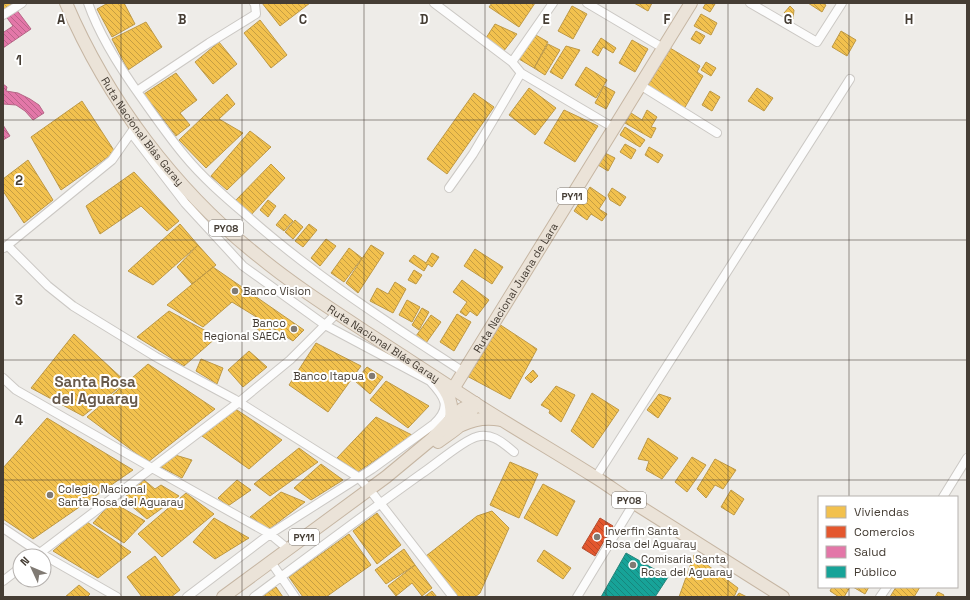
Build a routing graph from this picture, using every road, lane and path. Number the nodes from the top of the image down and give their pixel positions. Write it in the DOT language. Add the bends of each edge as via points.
graph roads {
  1 [pos="22,3"];
  2 [pos="66,3"];
  3 [pos="88,3"];
  4 [pos="254,3"];
  5 [pos="553,3"];
  6 [pos="587,3"];
  7 [pos="691,3"];
  8 [pos="750,3"];
  9 [pos="842,3"];
  10 [pos="438,4"];
  11 [pos="3,15"];
  12 [pos="663,48"];
  13 [pos="512,62"];
  14 [pos="521,73"];
  15 [pos="850,79"];
  16 [pos="640,85"];
  17 [pos="137,91"];
  18 [pos="614,128"];
  19 [pos="133,130"];
  20 [pos="716,133"];
  21 [pos="449,188"];
  22 [pos="5,247"];
  23 [pos="337,313"];
  24 [pos="325,325"];
  25 [pos="462,371"];
  26 [pos="434,377"];
  27 [pos="3,378"];
  28 [pos="452,388"];
  29 [pos="239,402"];
  30 [pos="475,403"];
  31 [pos="503,421"];
  32 [pos="454,424"];
  33 [pos="514,452"];
  34 [pos="967,458"];
  35 [pos="152,468"];
  36 [pos="596,477"];
  37 [pos="358,478"];
  38 [pos="370,490"];
  39 [pos="944,496"];
  40 [pos="634,503"];
  41 [pos="381,504"];
  42 [pos="3,528"];
  43 [pos="270,534"];
  44 [pos="30,548"];
  45 [pos="46,548"];
  46 [pos="288,549"];
  47 [pos="52,562"];
  48 [pos="271,562"];
  49 [pos="12,574"];
  50 [pos="281,577"];
  51 [pos="3,581"];
  52 [pos="886,588"];
  53 [pos="117,597"];
  54 [pos="187,597"];
  55 [pos="223,597"];
  56 [pos="254,597"];
  57 [pos="295,597"];
  58 [pos="453,597"];
  59 [pos="577,597"];
  60 [pos="784,597"];
  61 [pos="880,597"];
  1 -- 11 [label="street"];
  2 -- 19 [label="highway, Ruta Nacional Blás Garay / PY08" via="90,53"];
  3 -- 17 [label="street" via="93,18 118,65"];
  4 -- 17 [label="street" via="256,14"];
  5 -- 13 [label="street"];
  6 -- 12 [label="street"];
  7 -- 12 [label="highway, Ruta Nacional Juana de Lara / PY11"];
  8 -- 9 [label="street" via="817,42"];
  10 -- 13 [label="street"];
  12 -- 16 [label="highway, Ruta Nacional Juana de Lara / PY11"];
  13 -- 14 [label="street"];
  14 -- 18 [label="street"];
  14 -- 21 [label="street" via="473,154"];
  15 -- 36 [label="street"];
  16 -- 18 [label="highway, Ruta Nacional Juana de Lara / PY11"];
  16 -- 20 [label="street"];
  17 -- 25 [label="street" via="185,156 226,198 265,232 373,313"];
  18 -- 25 [label="highway, Ruta Nacional Juana de Lara / PY11"];
  19 -- 22 [label="street" via="112,160"];
  19 -- 23 [label="highway, Ruta Nacional Blás Garay / PY08" via="191,193 255,254"];
  19 -- 24 [label="street" via="185,203 243,266"];
  22 -- 29 [label="street" via="73,306 156,357"];
  23 -- 24 [label="street"];
  23 -- 26 [label="highway, Ruta Nacional Blás Garay / PY08"];
  24 -- 29 [label="street" via="290,360"];
  24 -- 37 [label="street" via="430,381 444,400 445,409 434,424"];
  25 -- 28 [label="highway, Ruta Nacional Juana de Lara / PY11"];
  26 -- 28 [label="highway, Ruta Nacional Blás Garay / PY08"];
  26 -- 32 [label="highway" via="451,400"];
  27 -- 35 [label="street" via="16,390"];
  28 -- 30 [label="highway, Ruta Nacional Blás Garay / PY08"];
  29 -- 35 [label="street"];
  29 -- 37 [label="street"];
  30 -- 31 [label="highway, Ruta Nacional Blás Garay / PY08"];
  30 -- 32 [label="highway, PY11" via="470,416"];
  31 -- 32 [label="highway" via="488,418"];
  31 -- 36 [label="highway, Ruta Nacional Blás Garay / PY08"];
  32 -- 38 [label="highway, PY11"];
  33 -- 41 [label="street" via="490,436 476,437"];
  34 -- 39 [label="street"];
  35 -- 43 [label="street"];
  35 -- 45 [label="street"];
  36 -- 40 [label="highway, Ruta Nacional Blás Garay / PY08"];
  37 -- 38 [label="street"];
  37 -- 43 [label="street"];
  38 -- 41 [label="street"];
  38 -- 46 [label="highway, PY11"];
  40 -- 59 [label="street"];
  40 -- 60 [label="highway, Ruta Nacional Blás Garay / PY08"];
  41 -- 50 [label="street"];
  41 -- 58 [label="street"];
  42 -- 44 [label="street"];
  43 -- 46 [label="street"];
  43 -- 54 [label="street"];
  46 -- 48 [label="highway, PY11"];
  47 -- 53 [label="street"];
  48 -- 50 [label="street"];
  48 -- 55 [label="highway, PY11"];
  49 -- 51 [label="street"];
  50 -- 56 [label="street"];
  50 -- 57 [label="street"];
  52 -- 61 [label="street"];
}
